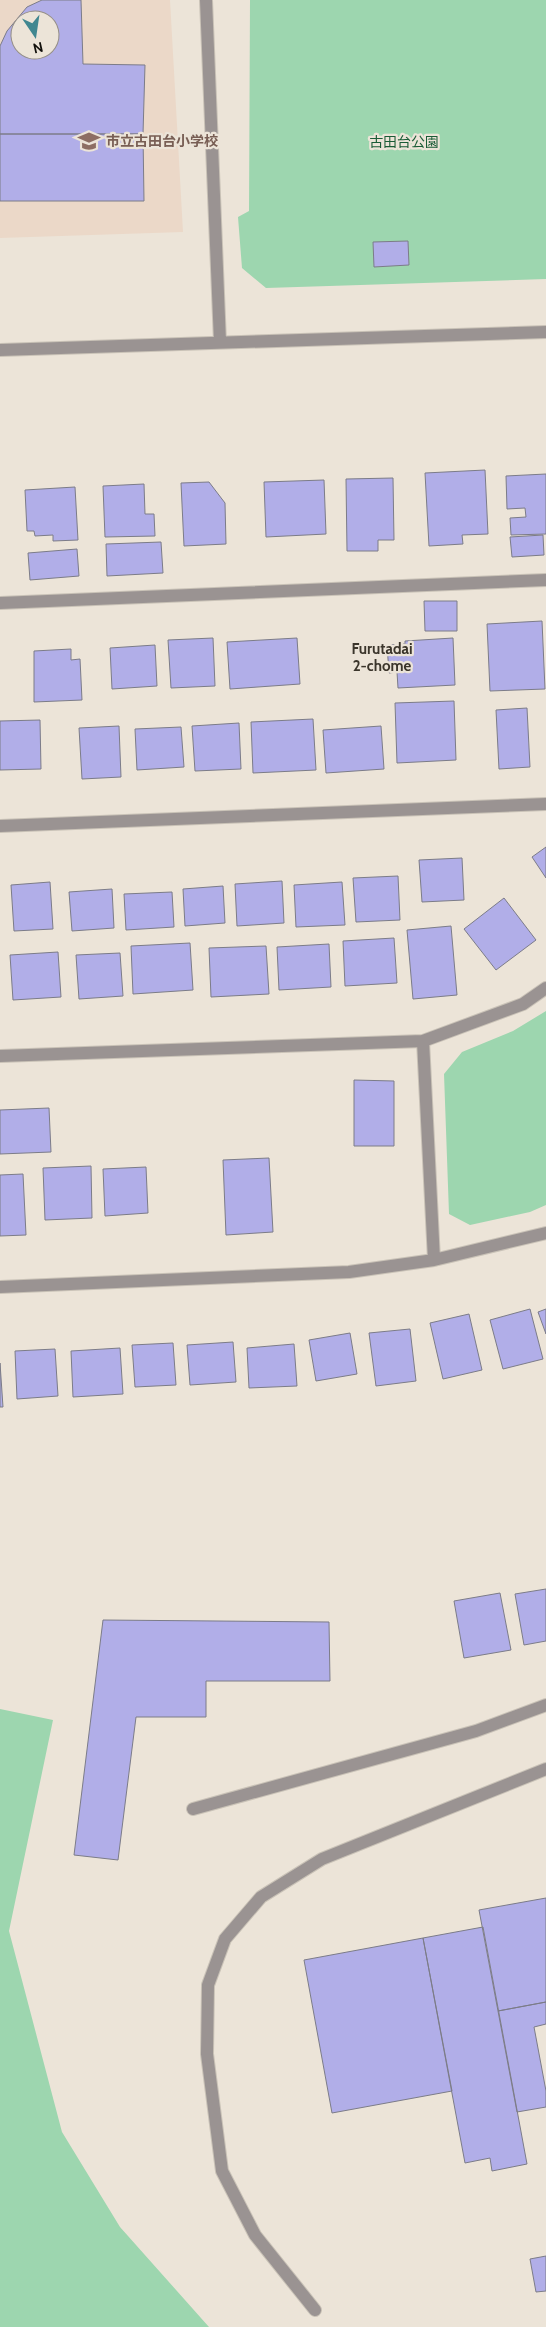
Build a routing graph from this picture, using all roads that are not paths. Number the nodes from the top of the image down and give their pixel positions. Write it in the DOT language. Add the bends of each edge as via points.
graph roads {
  1 [pos="206,0"];
  2 [pos="546,332"];
  3 [pos="220,342"];
  4 [pos="0,350"];
  5 [pos="546,580"];
  6 [pos="0,603"];
  7 [pos="546,804"];
  8 [pos="0,826"];
  9 [pos="546,988"];
  10 [pos="423,1041"];
  11 [pos="0,1056"];
  12 [pos="546,1233"];
  13 [pos="434,1260"];
  14 [pos="0,1286"];
  15 [pos="546,1705"];
  16 [pos="546,1769"];
  17 [pos="193,1809"];
  18 [pos="315,2310"];
  1 -- 3 [label="street"];
  2 -- 3 [label="street"];
  3 -- 4 [label="street"];
  5 -- 6 [label="street"];
  7 -- 8 [label="street"];
  9 -- 10 [label="street" via="523,1004"];
  10 -- 11 [label="street"];
  10 -- 13 [label="street"];
  12 -- 13 [label="street"];
  13 -- 14 [label="street" via="349,1272"];
  15 -- 17 [label="street" via="476,1731"];
  16 -- 18 [label="street" via="322,1859 261,1897 225,1939 208,1985 207,2054 222,2171 255,2235"];
}
